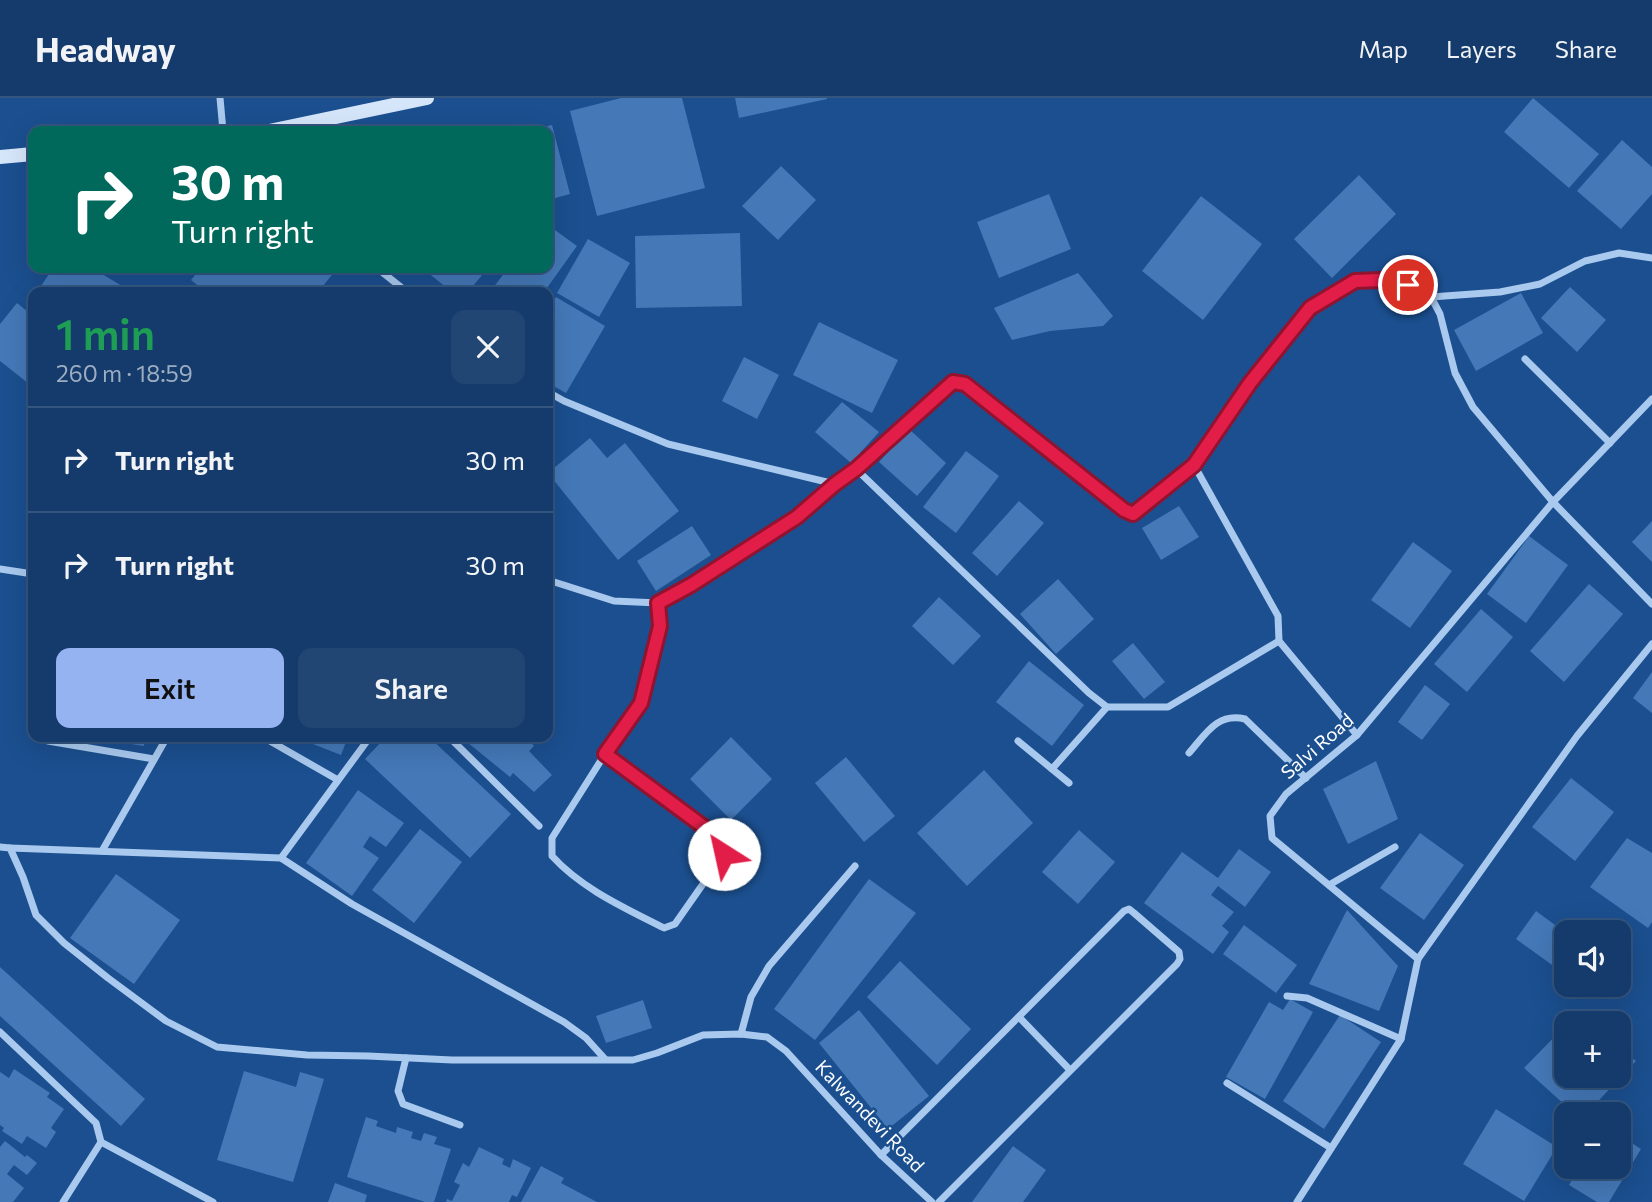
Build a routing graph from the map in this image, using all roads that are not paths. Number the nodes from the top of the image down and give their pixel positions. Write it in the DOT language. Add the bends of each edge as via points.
graph roads {
  1 [pos="220,98"];
  2 [pos="427,98"];
  3 [pos="223,126"];
  4 [pos="293,126"];
  5 [pos="28,154"];
  6 [pos="0,157"];
  7 [pos="1652,258"];
  8 [pos="383,273"];
  9 [pos="401,287"];
  10 [pos="1431,297"];
  11 [pos="1525,359"];
  12 [pos="553,395"];
  13 [pos="1652,399"];
  14 [pos="1609,443"];
  15 [pos="1194,465"];
  16 [pos="856,469"];
  17 [pos="835,484"];
  18 [pos="1553,502"];
  19 [pos="0,569"];
  20 [pos="28,573"];
  21 [pos="553,582"];
  22 [pos="658,603"];
  23 [pos="1652,604"];
  24 [pos="1279,641"];
  25 [pos="1652,644"];
  26 [pos="1107,707"];
  27 [pos="1357,735"];
  28 [pos="1018,741"];
  29 [pos="54,742"];
  30 [pos="164,742"];
  31 [pos="272,742"];
  32 [pos="366,742"];
  33 [pos="454,742"];
  34 [pos="1189,753"];
  35 [pos="605,754"];
  36 [pos="154,760"];
  37 [pos="1052,769"];
  38 [pos="1306,778"];
  39 [pos="338,780"];
  40 [pos="1069,783"];
  41 [pos="539,826"];
  42 [pos="0,847"];
  43 [pos="1395,847"];
  44 [pos="10,848"];
  45 [pos="102,851"];
  46 [pos="281,858"];
  47 [pos="855,866"];
  48 [pos="1329,885"];
  49 [pos="1418,959"];
  50 [pos="1287,996"];
  51 [pos="1019,1017"];
  52 [pos="0,1032"];
  53 [pos="741,1034"];
  54 [pos="1401,1039"];
  55 [pos="407,1058"];
  56 [pos="606,1059"];
  57 [pos="1070,1070"];
  58 [pos="1227,1083"];
  59 [pos="460,1125"];
  60 [pos="101,1142"];
  61 [pos="1331,1148"];
  62 [pos="881,1156"];
  63 [pos="63,1202"];
  64 [pos="212,1202"];
  65 [pos="932,1202"];
  66 [pos="939,1202"];
  67 [pos="1297,1202"];
  1 -- 3 [label="street"];
  2 -- 4 [label="street"];
  5 -- 6 [label="street"];
  7 -- 10 [label="street" via="1619,253 1585,261 1541,284"];
  8 -- 9 [label="street"];
  10 -- 15 [label="street" via="1408,285 1355,281 1310,308 1250,383"];
  10 -- 18 [label="street" via="1455,373 1473,407"];
  11 -- 14 [label="street"];
  12 -- 17 [label="street" via="668,444"];
  13 -- 14 [label="street, Salvi Road"];
  14 -- 18 [label="street, Salvi Road"];
  15 -- 16 [label="street" via="1133,514 965,384 953,382"];
  15 -- 24 [label="street" via="1278,616"];
  16 -- 17 [label="street"];
  16 -- 26 [label="street"];
  17 -- 22 [label="street" via="797,517"];
  18 -- 23 [label="street"];
  18 -- 27 [label="street, Salvi Road"];
  19 -- 20 [label="street"];
  21 -- 22 [label="street" via="614,601"];
  22 -- 35 [label="street" via="660,626 641,703"];
  24 -- 26 [label="street" via="1168,707"];
  24 -- 27 [label="street"];
  25 -- 49 [label="street" via="1577,736"];
  26 -- 37 [label="street"];
  27 -- 38 [label="street, Salvi Road"];
  28 -- 37 [label="street"];
  29 -- 36 [label="street"];
  30 -- 36 [label="street"];
  31 -- 39 [label="street"];
  32 -- 39 [label="street"];
  33 -- 41 [label="street"];
  34 -- 38 [label="street" via="1214,725 1239,717"];
  35 -- 35 [label="street" via="552,838 552,856 564,870 603,896 664,928 675,924 724,854 723,841"];
  36 -- 45 [label="street"];
  37 -- 40 [label="street"];
  38 -- 48 [label="street, Salvi Road" via="1286,794 1270,816 1272,838"];
  39 -- 46 [label="street"];
  42 -- 44 [label="street"];
  43 -- 48 [label="street"];
  44 -- 45 [label="street"];
  44 -- 55 [label="street" via="36,915 64,943 166,1021 217,1047"];
  45 -- 46 [label="street"];
  46 -- 56 [label="street" via="352,904 564,1022"];
  47 -- 53 [label="street" via="769,966 751,997"];
  48 -- 49 [label="street, Salvi Road"];
  49 -- 54 [label="street"];
  50 -- 54 [label="street" via="1307,998"];
  51 -- 57 [label="street"];
  51 -- 57 [label="street" via="1124,911 1129,909 1179,952 1177,964"];
  51 -- 62 [label="street"];
  52 -- 60 [label="street" via="96,1123"];
  53 -- 56 [label="street" via="704,1035 633,1060"];
  53 -- 62 [label="street, Kalwandevi Road" via="767,1037 786,1051"];
  54 -- 61 [label="street"];
  55 -- 56 [label="street"];
  55 -- 59 [label="street" via="398,1091 403,1104"];
  57 -- 66 [label="street"];
  58 -- 61 [label="street"];
  60 -- 63 [label="street"];
  60 -- 64 [label="street"];
  61 -- 67 [label="street"];
  62 -- 65 [label="street, Kalwandevi Road"];
}
